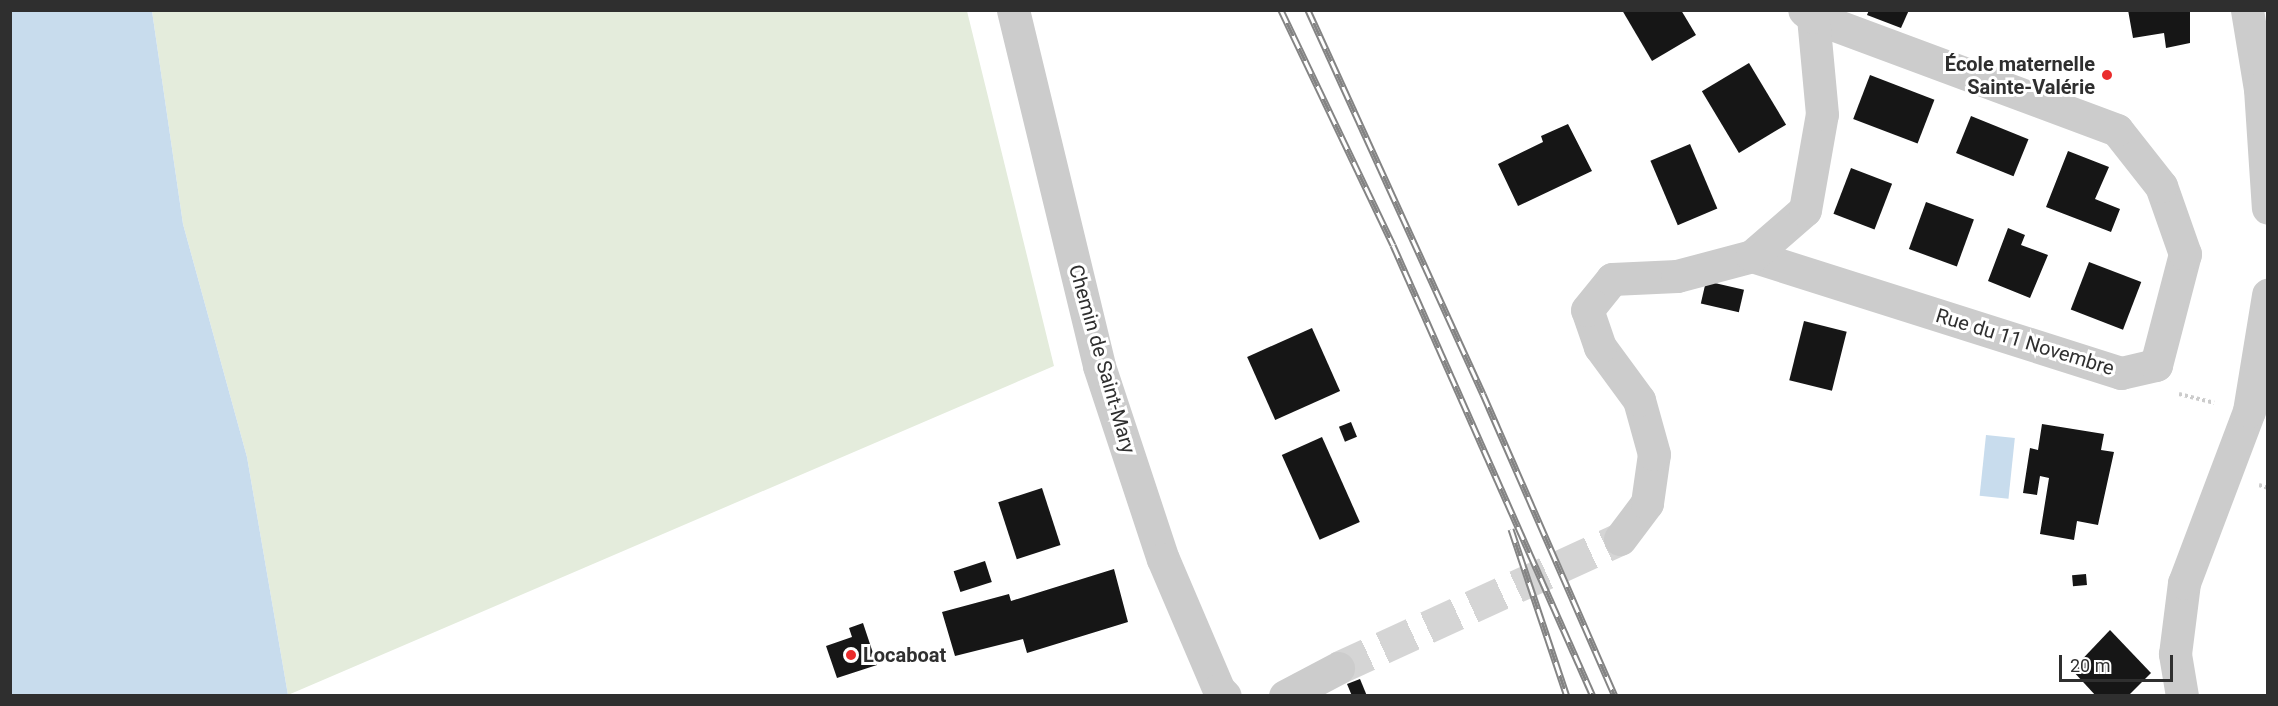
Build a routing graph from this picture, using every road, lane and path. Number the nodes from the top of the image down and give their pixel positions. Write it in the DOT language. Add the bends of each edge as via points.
graph roads {
  1 [pos="1014,10"];
  2 [pos="2247,10"];
  3 [pos="1808,14"];
  4 [pos="2268,208"];
  5 [pos="1752,256"];
  6 [pos="2268,295"];
  7 [pos="1620,539"];
  8 [pos="1338,668"];
  9 [pos="1217,694"];
  10 [pos="1285,696"];
  11 [pos="2182,696"];
  1 -- 9 [label="street, Chemin de Saint-Mary" via="1099,366 1162,559"];
  2 -- 4 [label="street" via="2260,89"];
  3 -- 5 [label="street" via="1822,114 1805,210"];
  3 -- 5 [label="street, Rue du 11 Novembre" via="2117,130 2161,186 2185,254 2156,364 2121,373"];
  5 -- 7 [label="street" via="1677,276 1612,279 1587,310 1600,346 1639,400 1654,454 1647,503"];
  6 -- 11 [label="street" via="2249,411 2184,583 2175,654"];
  8 -- 10 [label="street"];
}
